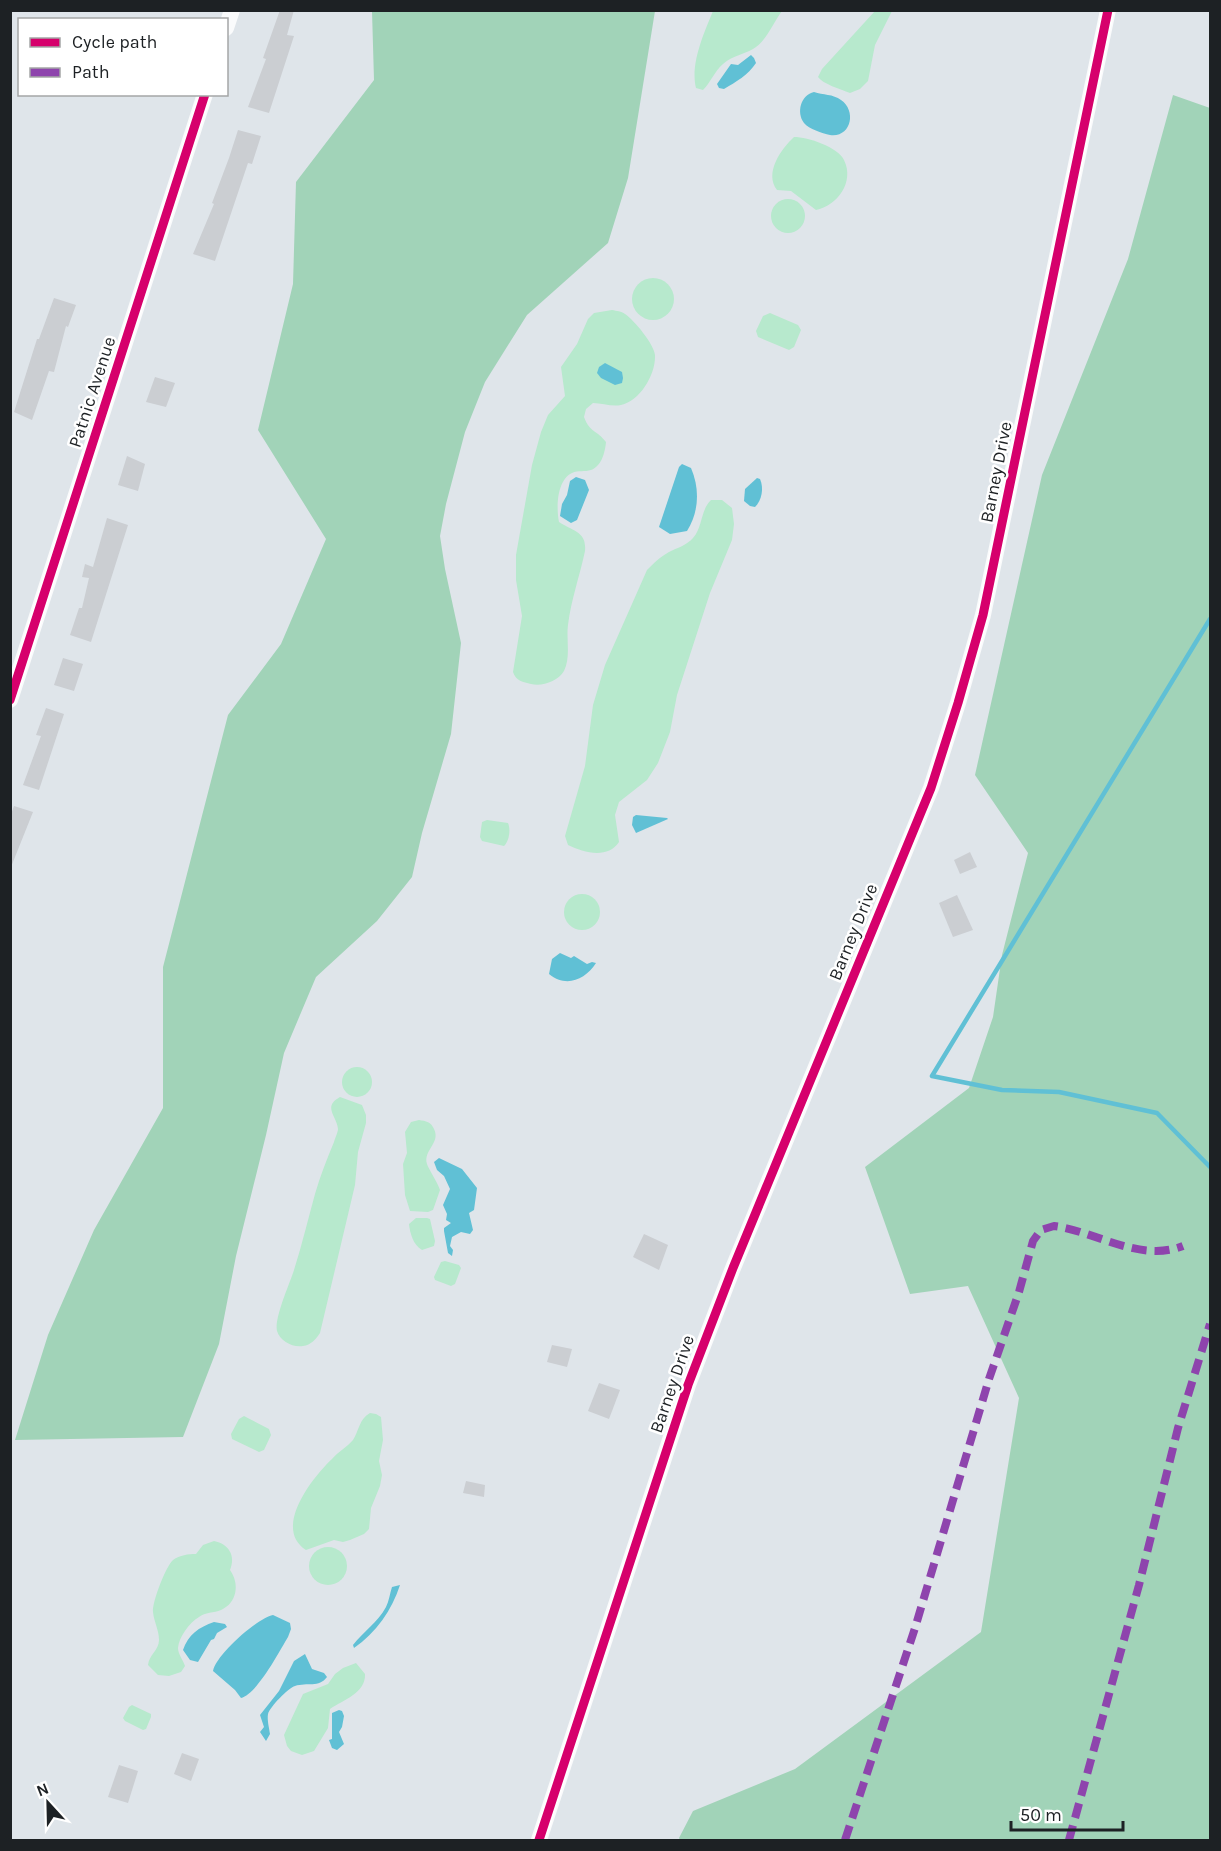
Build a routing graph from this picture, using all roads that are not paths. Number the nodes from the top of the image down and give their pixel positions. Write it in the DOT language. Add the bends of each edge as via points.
graph roads {
  1 [pos="1108,10"];
  2 [pos="203,96"];
  3 [pos="10,700"];
  4 [pos="539,1840"];
  1 -- 4 [label="street, Barney Drive" via="993,571 945,746 687,1385"];
  2 -- 3 [label="street, Patnic Avenue"];
}
